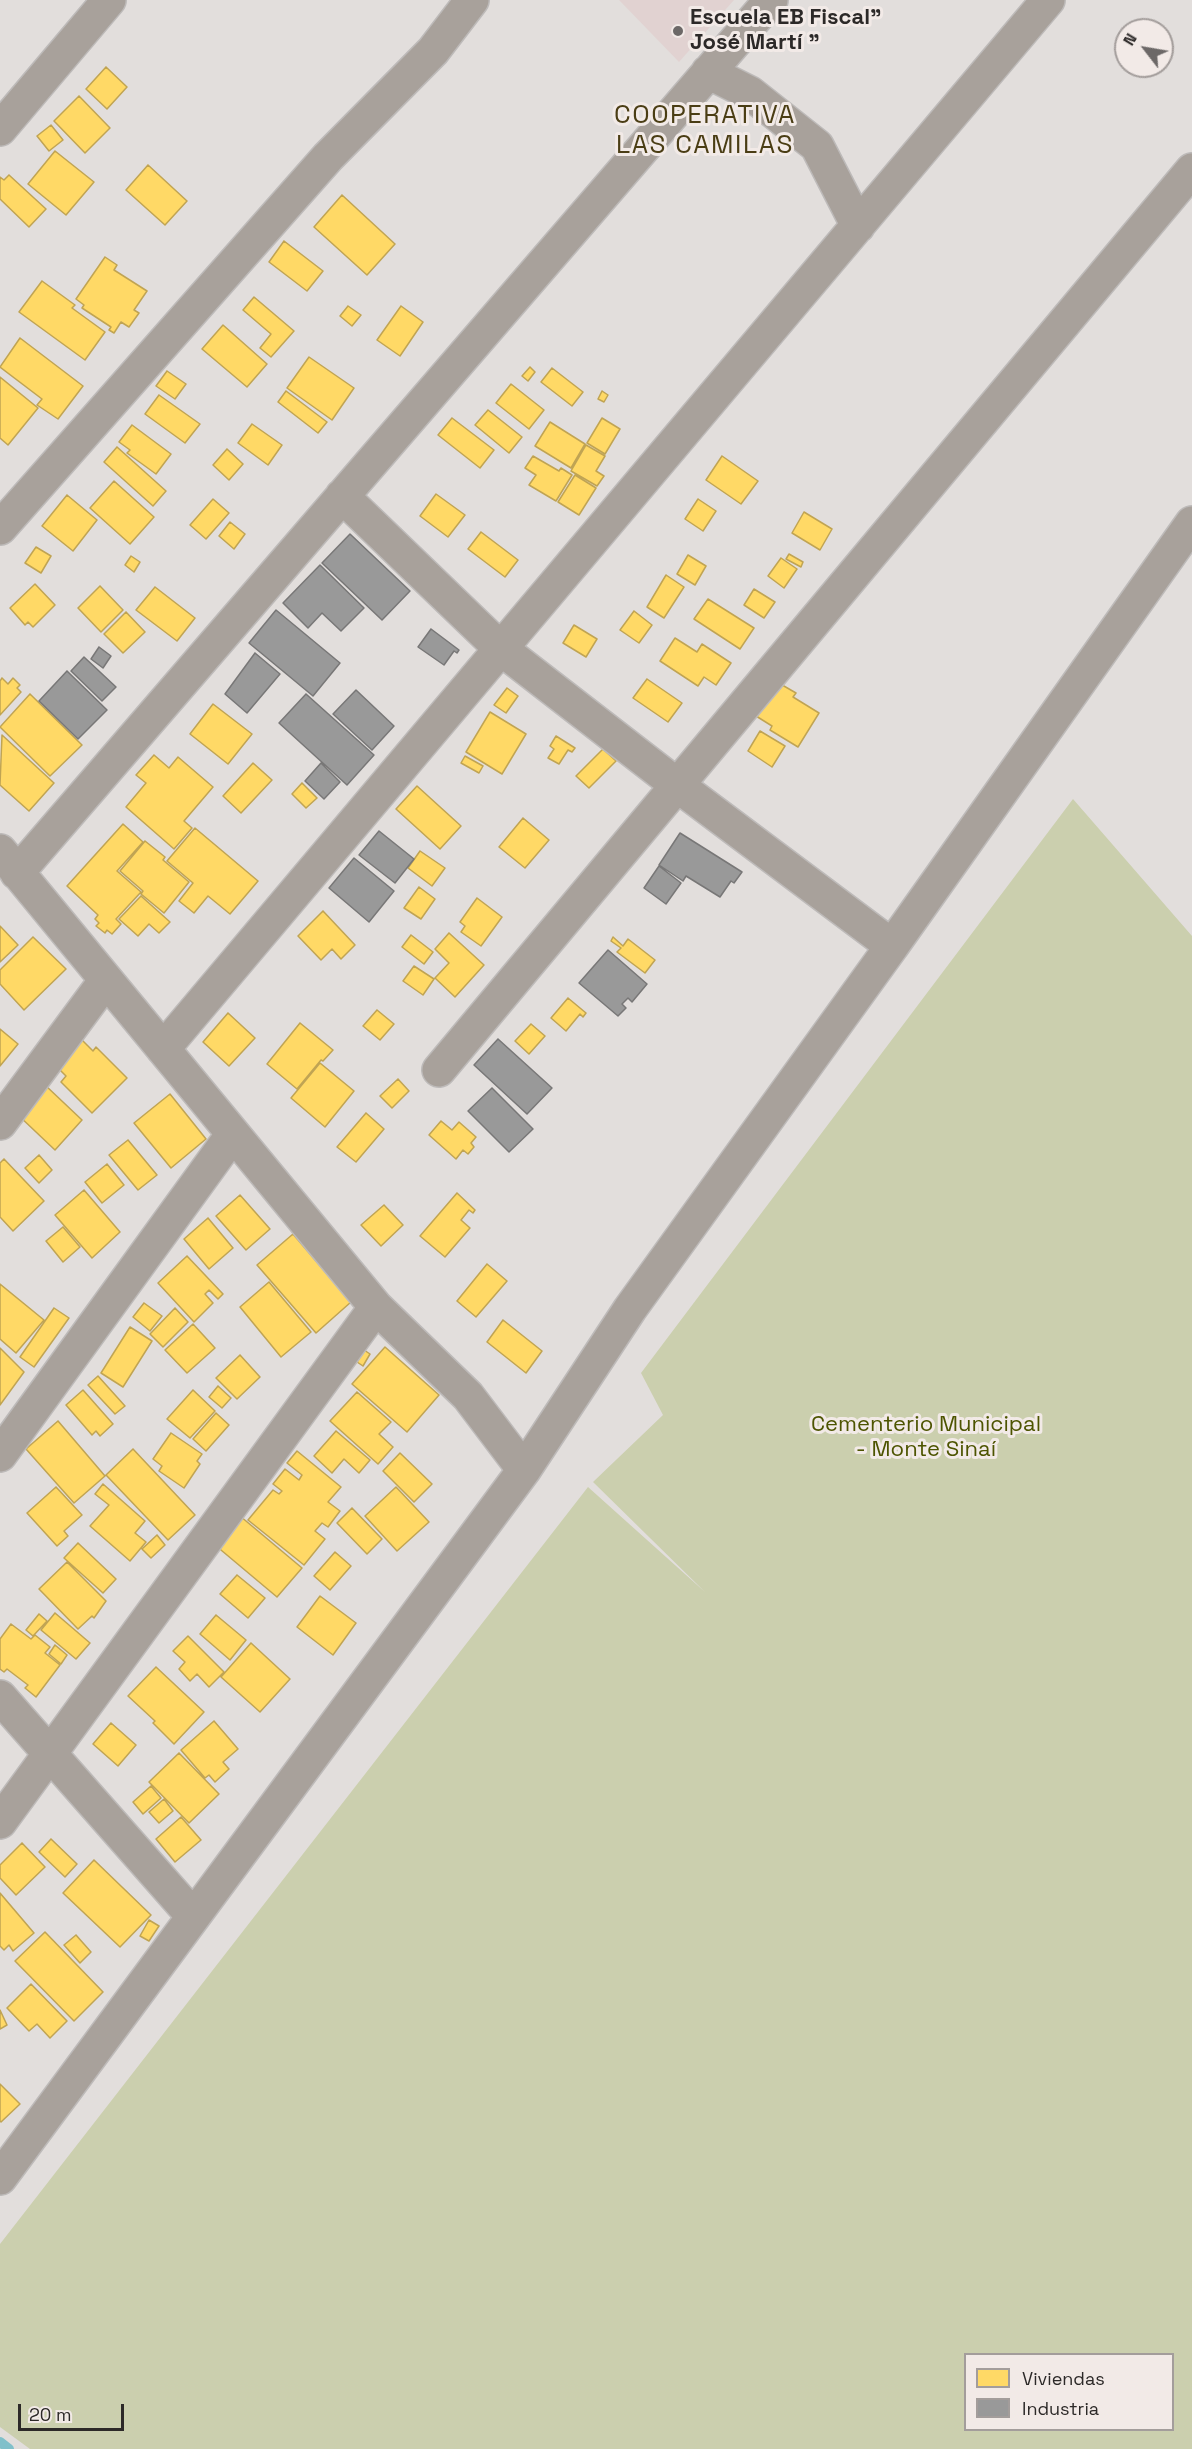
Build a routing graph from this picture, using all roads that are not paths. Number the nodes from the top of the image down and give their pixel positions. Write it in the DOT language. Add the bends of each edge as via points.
graph roads {
  1 [pos="109,0"];
  2 [pos="472,0"];
  3 [pos="771,0"];
  4 [pos="1048,0"];
  5 [pos="708,72"];
  6 [pos="0,129"];
  7 [pos="1192,170"];
  8 [pos="858,226"];
  9 [pos="342,496"];
  10 [pos="1192,523"];
  11 [pos="0,528"];
  12 [pos="500,648"];
  13 [pos="677,785"];
  14 [pos="9,862"];
  15 [pos="892,946"];
  16 [pos="106,980"];
  17 [pos="163,1049"];
  18 [pos="439,1070"];
  19 [pos="0,1123"];
  20 [pos="233,1134"];
  21 [pos="376,1307"];
  22 [pos="0,1455"];
  23 [pos="524,1470"];
  24 [pos="0,1697"];
  25 [pos="50,1755"];
  26 [pos="0,1822"];
  27 [pos="193,1916"];
  28 [pos="0,2178"];
  1 -- 6 [label="street"];
  2 -- 11 [label="street" via="433,51 328,157"];
  3 -- 5 [label="street"];
  4 -- 8 [label="street"];
  5 -- 8 [label="street" via="750,93 818,146"];
  5 -- 9 [label="street"];
  7 -- 13 [label="street"];
  8 -- 12 [label="street"];
  9 -- 12 [label="street"];
  9 -- 14 [label="street"];
  10 -- 15 [label="street"];
  12 -- 13 [label="street"];
  12 -- 17 [label="street"];
  13 -- 15 [label="street"];
  13 -- 18 [label="street"];
  14 -- 16 [label="street"];
  15 -- 23 [label="street" via="630,1309"];
  16 -- 17 [label="street"];
  16 -- 19 [label="street"];
  17 -- 20 [label="street"];
  20 -- 21 [label="street"];
  20 -- 22 [label="street"];
  21 -- 23 [label="street" via="468,1396"];
  21 -- 25 [label="street"];
  23 -- 27 [label="street"];
  24 -- 25 [label="street"];
  25 -- 26 [label="street"];
  25 -- 27 [label="street"];
  27 -- 28 [label="street"];
}
